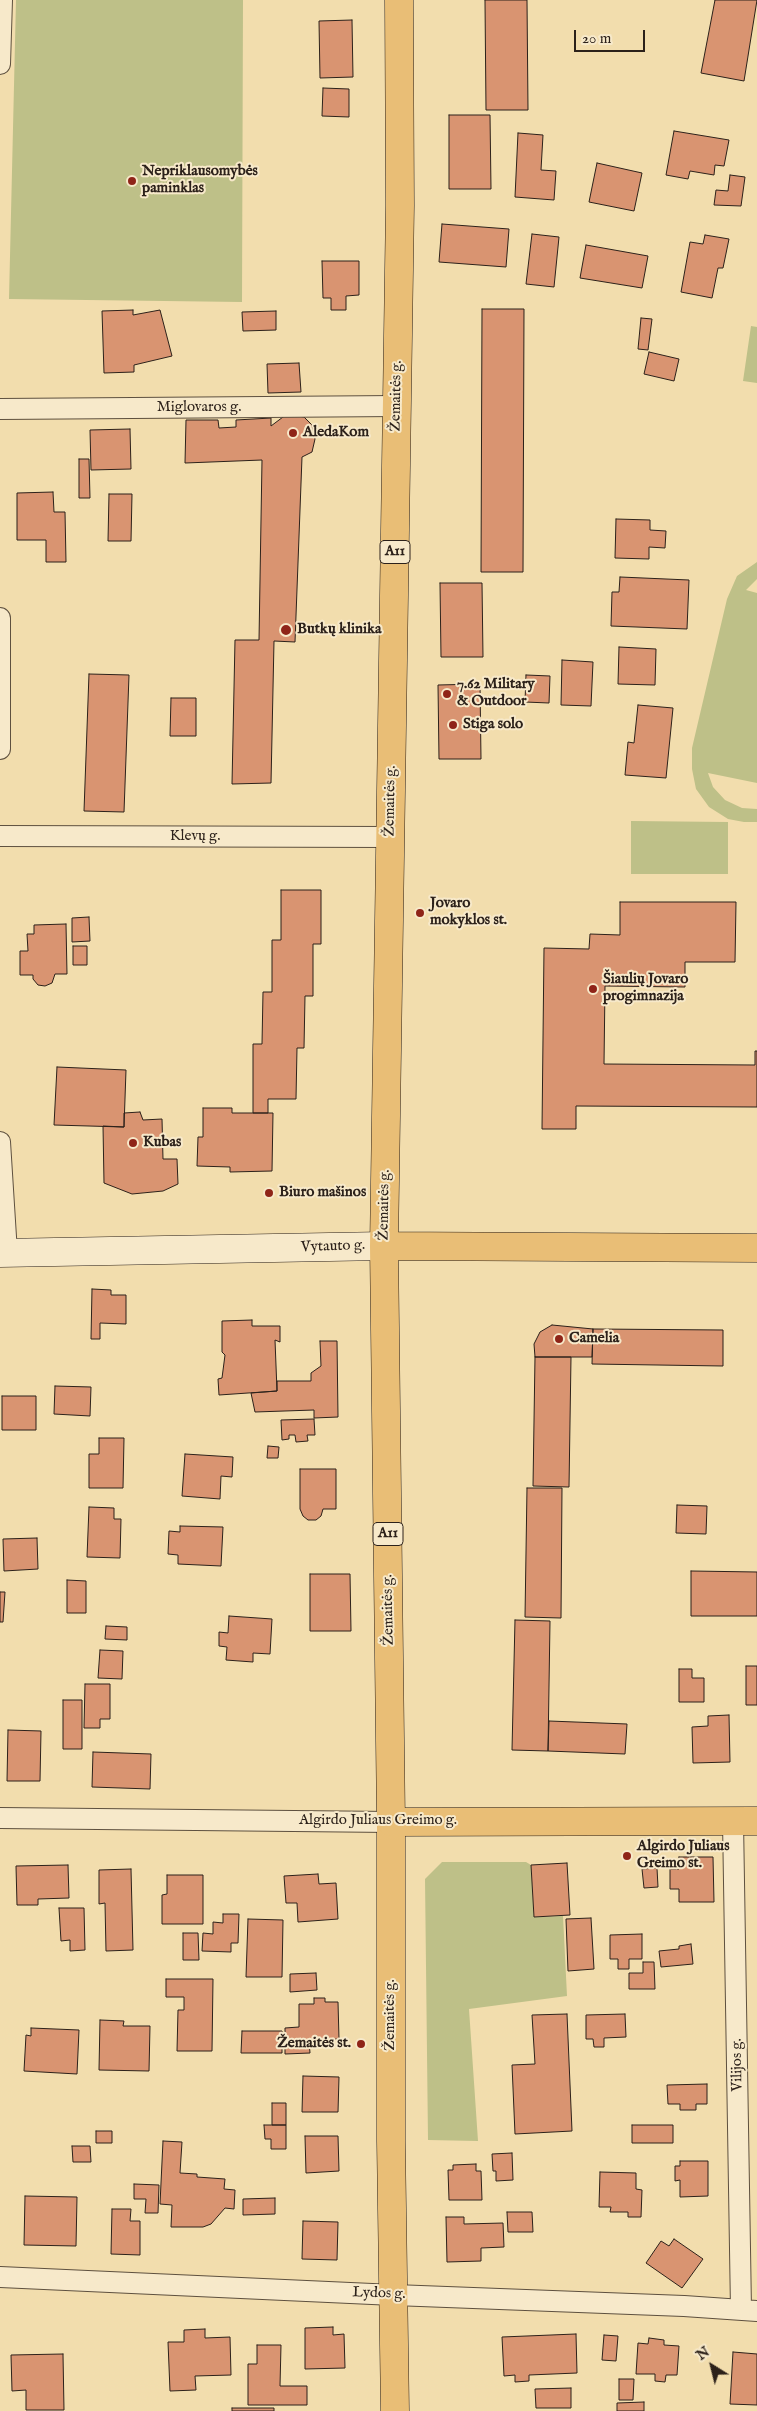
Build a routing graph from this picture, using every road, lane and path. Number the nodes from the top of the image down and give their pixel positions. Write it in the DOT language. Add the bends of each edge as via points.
graph roads {
  1 [pos="1,0"];
  2 [pos="399,0"];
  3 [pos="0,64"];
  4 [pos="397,406"];
  5 [pos="0,409"];
  6 [pos="0,618"];
  7 [pos="0,749"];
  8 [pos="0,836"];
  9 [pos="390,837"];
  10 [pos="0,1142"];
  11 [pos="384,1246"];
  12 [pos="757,1248"];
  13 [pos="4,1253"];
  14 [pos="0,1818"];
  15 [pos="745,1821"];
  16 [pos="392,1822"];
  17 [pos="0,2277"];
  18 [pos="394,2295"];
  19 [pos="749,2310"];
  20 [pos="395,2411"];
  1 -- 3 [label="street"];
  2 -- 4 [label="main road, Žemaitės g. / A11"];
  4 -- 5 [label="street, Miglovaros g."];
  4 -- 9 [label="main road, Žemaitės g. / A11"];
  6 -- 7 [label="street"];
  8 -- 9 [label="street, Klevų g."];
  9 -- 11 [label="main road, Žemaitės g. / A11"];
  10 -- 13 [label="street"];
  11 -- 12 [label="main road, Vytauto g."];
  11 -- 13 [label="main road, Vytauto g."];
  11 -- 16 [label="main road, Žemaitės g. / A11"];
  14 -- 16 [label="street, Algirdo Juliaus Greimo g."];
  15 -- 16 [label="main road, Algirdo Juliaus Greimo g."];
  15 -- 19 [label="street, Vilijos g."];
  16 -- 18 [label="main road, Žemaitės g."];
  17 -- 18 [label="street, Lydos g."];
  18 -- 19 [label="street, Lydos g."];
  18 -- 20 [label="main road, Žemaitės g."];
}
